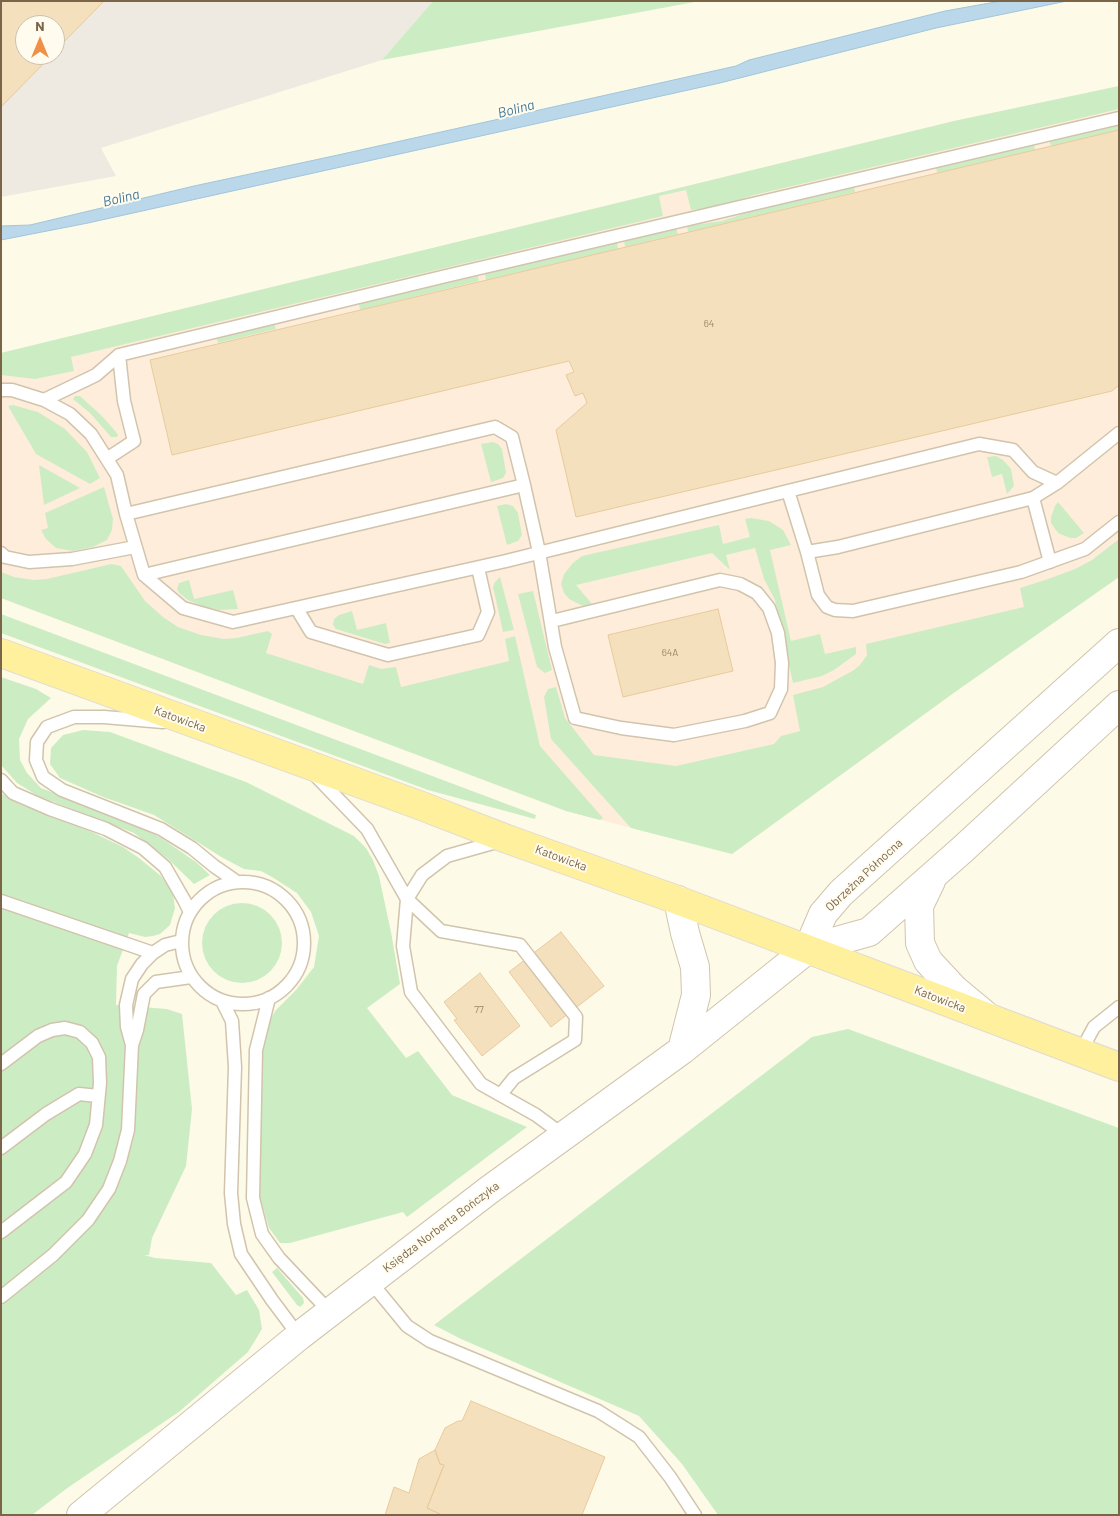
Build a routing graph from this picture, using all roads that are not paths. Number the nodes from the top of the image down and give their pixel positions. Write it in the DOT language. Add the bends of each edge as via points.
graph roads {
  1 [pos="1119,118"];
  2 [pos="119,356"];
  3 [pos="1,390"];
  4 [pos="44,400"];
  5 [pos="1119,433"];
  6 [pos="108,458"];
  7 [pos="1057,483"];
  8 [pos="524,485"];
  9 [pos="788,490"];
  10 [pos="1033,498"];
  11 [pos="126,514"];
  12 [pos="1119,522"];
  13 [pos="135,547"];
  14 [pos="540,552"];
  15 [pos="807,552"];
  16 [pos="1,553"];
  17 [pos="1050,562"];
  18 [pos="478,568"];
  19 [pos="144,575"];
  20 [pos="297,608"];
  21 [pos="552,621"];
  22 [pos="1119,643"];
  23 [pos="1,653"];
  24 [pos="1119,705"];
  25 [pos="196,725"];
  26 [pos="304,764"];
  27 [pos="1,780"];
  28 [pos="507,839"];
  29 [pos="934,875"];
  30 [pos="237,882"];
  31 [pos="407,899"];
  32 [pos="678,900"];
  33 [pos="1,901"];
  34 [pos="190,912"];
  35 [pos="181,941"];
  36 [pos="808,949"];
  37 [pos="153,953"];
  38 [pos="191,977"];
  39 [pos="269,998"];
  40 [pos="222,1001"];
  41 [pos="1119,1007"];
  42 [pos="989,1018"];
  43 [pos="132,1046"];
  44 [pos="682,1050"];
  45 [pos="1080,1053"];
  46 [pos="1,1064"];
  47 [pos="1119,1067"];
  48 [pos="501,1094"];
  49 [pos="98,1096"];
  50 [pos="563,1135"];
  51 [pos="1,1148"];
  52 [pos="1,1232"];
  53 [pos="370,1281"];
  54 [pos="1,1297"];
  55 [pos="330,1312"];
  56 [pos="299,1336"];
  57 [pos="81,1515"];
  58 [pos="695,1515"];
  1 -- 2 [label="lane"];
  2 -- 4 [label="lane" via="96,375"];
  2 -- 6 [label="lane" via="124,401 134,441"];
  3 -- 4 [label="lane"];
  4 -- 6 [label="lane" via="70,414 91,434"];
  5 -- 7 [label="lane"];
  6 -- 11 [label="lane" via="118,475"];
  7 -- 9 [label="lane" via="1033,472 1013,450 979,444"];
  7 -- 10 [label="lane"];
  8 -- 11 [label="lane" via="512,437 495,427"];
  8 -- 14 [label="lane"];
  8 -- 19 [label="lane"];
  9 -- 14 [label="lane"];
  9 -- 15 [label="lane"];
  10 -- 15 [label="lane"];
  10 -- 17 [label="lane"];
  11 -- 13 [label="lane"];
  12 -- 17 [label="lane" via="1085,549"];
  13 -- 16 [label="lane" via="72,559 29,562 5,557"];
  13 -- 19 [label="lane"];
  14 -- 18 [label="lane"];
  14 -- 21 [label="lane"];
  15 -- 17 [label="lane" via="821,602 835,610 853,611 1021,572"];
  18 -- 20 [label="lane"];
  18 -- 20 [label="lane" via="488,612 478,634 388,655 311,632"];
  19 -- 20 [label="lane" via="183,608 233,622"];
  21 -- 21 [label="lane" via="555,647 575,718 674,735 770,713 781,689 778,633 769,608 757,593 740,584 720,580"];
  22 -- 36 [label="street, Obrzeżna Północna" via="842,893 823,914"];
  23 -- 25 [label="main road, Katowicka"];
  24 -- 29 [label="street"];
  25 -- 26 [label="main road, Katowicka"];
  25 -- 30 [label="lane" via="74,717 47,727 37,742 36,760 43,777 62,790 161,829"];
  26 -- 28 [label="main road, Katowicka"];
  26 -- 31 [label="lane" via="367,829"];
  27 -- 34 [label="lane" via="13,793 106,829 143,848 165,867"];
  28 -- 31 [label="lane" via="447,856 422,874"];
  28 -- 32 [label="main road, Katowicka"];
  29 -- 36 [label="street" via="868,932"];
  29 -- 42 [label="street" via="919,906 920,943 928,961 954,989"];
  30 -- 34 [label="lane" via="202,897"];
  30 -- 39 [label="lane" via="259,884 278,893 293,908 302,927 304,948 299,969 287,986"];
  31 -- 48 [label="lane" via="403,946 411,992 481,1084"];
  31 -- 48 [label="lane" via="441,931 520,945 576,1017 575,1040 514,1078"];
  32 -- 36 [label="main road, Katowicka"];
  32 -- 44 [label="street" via="695,966 696,995"];
  33 -- 37 [label="lane"];
  34 -- 35 [label="lane" via="183,926"];
  35 -- 37 [label="lane" via="165,945"];
  35 -- 38 [label="lane" via="183,960"];
  36 -- 42 [label="main road, Katowicka"];
  36 -- 44 [label="street, Księdza Norberta Bończyka"];
  37 -- 43 [label="lane" via="132,979 126,1005"];
  38 -- 40 [label="lane" via="205,992"];
  38 -- 43 [label="lane" via="156,982 144,994"];
  39 -- 40 [label="lane" via="246,1005"];
  39 -- 55 [label="lane" via="256,1050 253,1198 262,1234 279,1258"];
  40 -- 56 [label="lane" via="232,1021 235,1067 231,1193 234,1224 241,1254"];
  41 -- 45 [label="lane" via="1094,1027"];
  42 -- 45 [label="main road, Katowicka"];
  43 -- 54 [label="lane" via="128,1130 109,1190 88,1220"];
  44 -- 50 [label="street, Księdza Norberta Bończyka"];
  45 -- 47 [label="main road, Katowicka"];
  46 -- 49 [label="lane" via="38,1036 52,1030 65,1028 80,1032 92,1043 99,1057"];
  48 -- 50 [label="lane" via="536,1114"];
  49 -- 51 [label="lane" via="79,1094"];
  49 -- 52 [label="lane" via="96,1125 85,1154 71,1175"];
  50 -- 53 [label="street, Księdza Norberta Bończyka"];
  53 -- 55 [label="street, Księdza Norberta Bończyka"];
  53 -- 58 [label="lane" via="406,1326 430,1341 598,1411 639,1437"];
  55 -- 56 [label="street, Księdza Norberta Bończyka"];
  56 -- 57 [label="street, Księdza Norberta Bończyka"];
}
